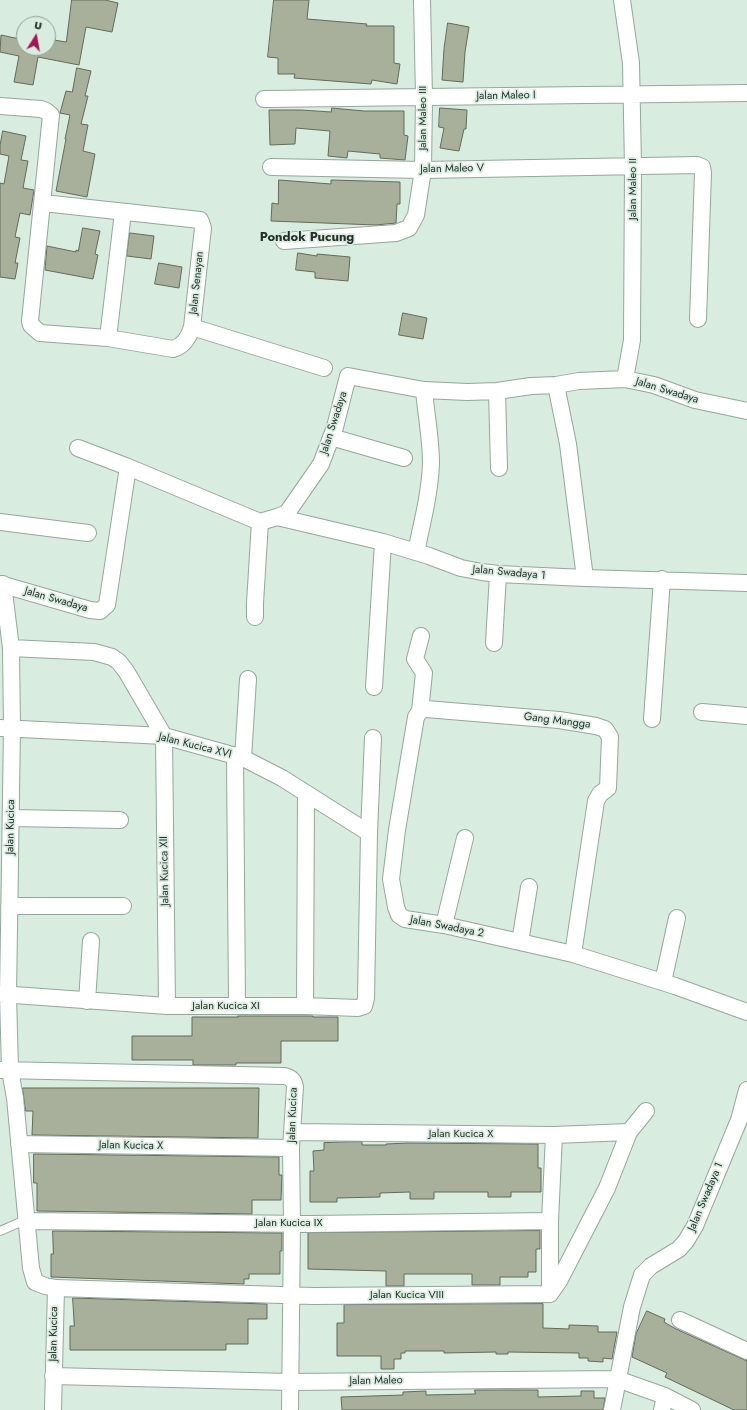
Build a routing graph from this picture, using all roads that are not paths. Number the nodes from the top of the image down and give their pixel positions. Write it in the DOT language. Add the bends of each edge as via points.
graph roads {
  1 [pos="422,0"];
  2 [pos="622,0"];
  3 [pos="747,93"];
  4 [pos="632,95"];
  5 [pos="424,97"];
  6 [pos="264,99"];
  7 [pos="0,106"];
  8 [pos="271,167"];
  9 [pos="633,168"];
  10 [pos="423,170"];
  11 [pos="43,203"];
  12 [pos="123,212"];
  13 [pos="284,241"];
  14 [pos="698,319"];
  15 [pos="192,327"];
  16 [pos="108,338"];
  17 [pos="324,368"];
  18 [pos="625,378"];
  19 [pos="556,385"];
  20 [pos="424,390"];
  21 [pos="497,391"];
  22 [pos="747,411"];
  23 [pos="331,437"];
  24 [pos="78,448"];
  25 [pos="404,458"];
  26 [pos="128,466"];
  27 [pos="498,468"];
  28 [pos="277,517"];
  29 [pos="0,522"];
  30 [pos="260,522"];
  31 [pos="88,533"];
  32 [pos="383,542"];
  33 [pos="416,552"];
  34 [pos="498,574"];
  35 [pos="585,578"];
  36 [pos="662,579"];
  37 [pos="747,583"];
  38 [pos="2,584"];
  39 [pos="255,617"];
  40 [pos="421,636"];
  41 [pos="494,643"];
  42 [pos="11,648"];
  43 [pos="248,679"];
  44 [pos="374,687"];
  45 [pos="420,711"];
  46 [pos="702,712"];
  47 [pos="747,716"];
  48 [pos="652,719"];
  49 [pos="6,728"];
  50 [pos="164,736"];
  51 [pos="373,738"];
  52 [pos="239,757"];
  53 [pos="306,793"];
  54 [pos="11,818"];
  55 [pos="120,820"];
  56 [pos="369,833"];
  57 [pos="465,838"];
  58 [pos="530,887"];
  59 [pos="9,906"];
  60 [pos="122,906"];
  61 [pos="677,918"];
  62 [pos="444,925"];
  63 [pos="91,942"];
  64 [pos="520,942"];
  65 [pos="573,954"];
  66 [pos="663,982"];
  67 [pos="4,995"];
  68 [pos="87,1001"];
  69 [pos="167,1006"];
  70 [pos="237,1006"];
  71 [pos="305,1006"];
  72 [pos="747,1012"];
  73 [pos="5,1070"];
  74 [pos="747,1090"];
  75 [pos="646,1111"];
  76 [pos="292,1132"];
  77 [pos="629,1132"];
  78 [pos="554,1135"];
  79 [pos="19,1144"];
  80 [pos="292,1148"];
  81 [pos="27,1221"];
  82 [pos="550,1221"];
  83 [pos="292,1223"];
  84 [pos="0,1231"];
  85 [pos="56,1288"];
  86 [pos="550,1294"];
  87 [pos="292,1295"];
  88 [pos="680,1320"];
  89 [pos="747,1351"];
  90 [pos="53,1376"];
  91 [pos="617,1379"];
  92 [pos="290,1382"];
  93 [pos="664,1403"];
  94 [pos="54,1410"];
  95 [pos="290,1410"];
  96 [pos="612,1410"];
  97 [pos="692,1410"];
  1 -- 5 [label="street, Jalan Maleo III"];
  2 -- 4 [label="street, Jalan Maleo II"];
  3 -- 4 [label="street, Jalan Maleo I"];
  4 -- 5 [label="street, Jalan Maleo I"];
  4 -- 9 [label="street, Jalan Maleo II"];
  5 -- 6 [label="street, Jalan Maleo I"];
  5 -- 10 [label="street, Jalan Maleo III"];
  7 -- 11 [label="street, Jalan Senayan" via="41,109 50,115"];
  8 -- 10 [label="street, Jalan Maleo V"];
  9 -- 10 [label="street, Jalan Maleo V"];
  9 -- 14 [label="street, Jalan Maleo V" via="702,167"];
  9 -- 18 [label="street, Jalan Maleo II" via="632,340"];
  10 -- 13 [label="street, Jalan Maleo III" via="416,215 409,228 396,233"];
  11 -- 12 [label="street, Jalan Senayan"];
  11 -- 16 [label="street, Jalan Senayan" via="31,326 40,333"];
  12 -- 15 [label="street, Jalan Senayan" via="202,222"];
  12 -- 16 [label="street"];
  15 -- 16 [label="street, Jalan Senayan" via="184,344 173,349"];
  15 -- 17 [label="street"];
  18 -- 19 [label="street, Jalan Swadaya"];
  18 -- 22 [label="street, Jalan Swadaya" via="654,385 695,400"];
  19 -- 21 [label="street, Jalan Swadaya"];
  19 -- 35 [label="street" via="568,444"];
  20 -- 21 [label="street, Jalan Swadaya"];
  20 -- 23 [label="street, Jalan Swadaya" via="348,376"];
  20 -- 33 [label="street" via="431,465"];
  21 -- 27 [label="street"];
  23 -- 25 [label="street"];
  23 -- 28 [label="street, Jalan Swadaya" via="321,464 286,513"];
  24 -- 26 [label="street"];
  26 -- 30 [label="street"];
  26 -- 38 [label="street, Jalan Swadaya" via="107,605 100,611 90,610"];
  28 -- 30 [label="street, Jalan Swadaya"];
  28 -- 32 [label="street, Jalan Swadaya 1"];
  29 -- 31 [label="street"];
  30 -- 39 [label="street"];
  32 -- 33 [label="street, Jalan Swadaya 1"];
  32 -- 44 [label="street"];
  33 -- 34 [label="street, Jalan Swadaya 1" via="460,568"];
  34 -- 35 [label="street, Jalan Swadaya 1"];
  34 -- 41 [label="street"];
  35 -- 36 [label="street, Jalan Swadaya 1"];
  36 -- 37 [label="street, Jalan Swadaya 1"];
  36 -- 48 [label="street"];
  38 -- 42 [label="street, Jalan Kucica"];
  40 -- 45 [label="street, Jalan Swadaya 2" via="415,659 424,673"];
  42 -- 49 [label="street, Jalan Kucica"];
  42 -- 50 [label="street" via="94,652 112,657 126,670"];
  43 -- 52 [label="street"];
  45 -- 62 [label="street, Jalan Swadaya 2" via="416,717 391,879 399,915 406,919"];
  45 -- 65 [label="street, Gang Mangga" via="426,709 559,720 605,729 610,737 608,788 596,801"];
  46 -- 47 [label="street"];
  49 -- 50 [label="street, Jalan Kucica XVI"];
  49 -- 54 [label="street, Jalan Kucica"];
  50 -- 52 [label="street, Jalan Kucica XVI"];
  50 -- 69 [label="street, Jalan Kucica XII"];
  51 -- 56 [label="street"];
  52 -- 53 [label="street, Jalan Kucica XVI"];
  52 -- 70 [label="street"];
  53 -- 56 [label="street, Jalan Kucica XVI"];
  53 -- 71 [label="street"];
  54 -- 55 [label="street"];
  54 -- 59 [label="street, Jalan Kucica"];
  56 -- 71 [label="street, Jalan Kucica XI" via="364,1006"];
  57 -- 62 [label="street"];
  58 -- 64 [label="street"];
  59 -- 60 [label="street"];
  59 -- 67 [label="street, Jalan Kucica"];
  61 -- 66 [label="street"];
  62 -- 64 [label="street, Jalan Swadaya 2"];
  63 -- 68 [label="street"];
  64 -- 65 [label="street, Jalan Swadaya 2"];
  65 -- 66 [label="street, Jalan Swadaya 2"];
  66 -- 72 [label="street, Jalan Swadaya 2"];
  67 -- 68 [label="street, Jalan Kucica XI"];
  67 -- 73 [label="street, Jalan Kucica"];
  68 -- 69 [label="street, Jalan Kucica XI"];
  69 -- 70 [label="street, Jalan Kucica XI"];
  70 -- 71 [label="street, Jalan Kucica XI"];
  73 -- 76 [label="street, Jalan Kucica" via="284,1076 291,1078 295,1087"];
  73 -- 79 [label="street, Jalan Kucica" via="15,1098"];
  74 -- 91 [label="street, Jalan Swadaya 1" via="739,1120 695,1226 678,1249 651,1266 642,1275 632,1307"];
  75 -- 77 [label="street"];
  76 -- 78 [label="street, Jalan Kucica X"];
  76 -- 80 [label="street, Jalan Kucica"];
  77 -- 78 [label="street, Jalan Kucica X"];
  77 -- 86 [label="street" via="607,1188"];
  78 -- 82 [label="street"];
  79 -- 80 [label="street, Jalan Kucica X"];
  79 -- 81 [label="street, Jalan Kucica"];
  80 -- 83 [label="street, Jalan Kucica"];
  81 -- 83 [label="street, Jalan Kucica IX"];
  81 -- 84 [label="lane"];
  81 -- 85 [label="street, Jalan Kucica" via="31,1268 35,1282"];
  82 -- 83 [label="street, Jalan Kucica IX"];
  82 -- 86 [label="street"];
  83 -- 87 [label="street, Jalan Kucica"];
  85 -- 87 [label="street, Jalan Kucica VIII"];
  85 -- 90 [label="street, Jalan Kucica"];
  86 -- 87 [label="street, Jalan Kucica VIII"];
  87 -- 92 [label="street, Jalan Kucica"];
  88 -- 89 [label="street"];
  90 -- 92 [label="street, Jalan Maleo"];
  90 -- 94 [label="street, Jalan Kucica"];
  91 -- 92 [label="street, Jalan Maleo"];
  91 -- 93 [label="street, Jalan Maleo"];
  91 -- 96 [label="street, Jalan Swadaya 1"];
  92 -- 95 [label="street, Jalan Kucica"];
  93 -- 97 [label="street, Jalan Maleo"];
}
